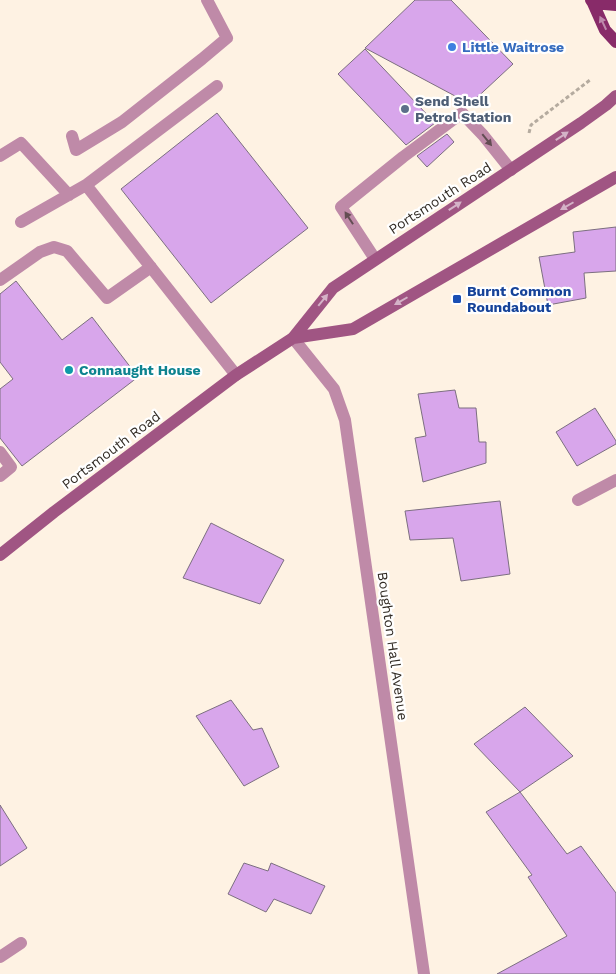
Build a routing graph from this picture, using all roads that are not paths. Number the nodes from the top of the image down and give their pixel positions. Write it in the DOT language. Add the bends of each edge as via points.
graph roads {
  1 [pos="207,0"];
  2 [pos="592,1"];
  3 [pos="616,5"];
  4 [pos="616,42"];
  5 [pos="217,86"];
  6 [pos="616,96"];
  7 [pos="72,136"];
  8 [pos="0,156"];
  9 [pos="511,170"];
  10 [pos="616,177"];
  11 [pos="86,185"];
  12 [pos="69,195"];
  13 [pos="21,222"];
  14 [pos="375,259"];
  15 [pos="151,267"];
  16 [pos="0,280"];
  17 [pos="293,338"];
  18 [pos="236,375"];
  19 [pos="0,452"];
  20 [pos="0,476"];
  21 [pos="616,480"];
  22 [pos="578,500"];
  23 [pos="0,555"];
  24 [pos="21,943"];
  25 [pos="0,957"];
  26 [pos="424,974"];
  1 -- 7 [label="street" via="227,38 122,122 76,150"];
  2 -- 3 [label="main road"];
  4 -- 2 [label="main road, one-way" via="605,30"];
  5 -- 11 [label="street"];
  9 -- 6 [label="main road, Portsmouth Road, one-way" via="581,124"];
  8 -- 12 [label="street" via="21,143"];
  14 -- 9 [label="main road, Portsmouth Road, one-way"];
  14 -- 9 [label="street, one-way" via="341,206 462,113"];
  10 -- 17 [label="main road, Portsmouth Road, one-way" via="353,329"];
  11 -- 12 [label="street"];
  11 -- 15 [label="street"];
  12 -- 13 [label="street"];
  17 -- 14 [label="main road, Portsmouth Road, one-way" via="333,288"];
  15 -- 16 [label="street" via="107,298 67,251 54,247 40,252"];
  15 -- 18 [label="street"];
  17 -- 18 [label="main road, Portsmouth Road"];
  17 -- 26 [label="street, Boughton Hall Avenue" via="334,389 345,420"];
  18 -- 23 [label="main road, Portsmouth Road"];
  19 -- 20 [label="street" via="11,467"];
  21 -- 22 [label="street"];
  24 -- 25 [label="street"];
}
